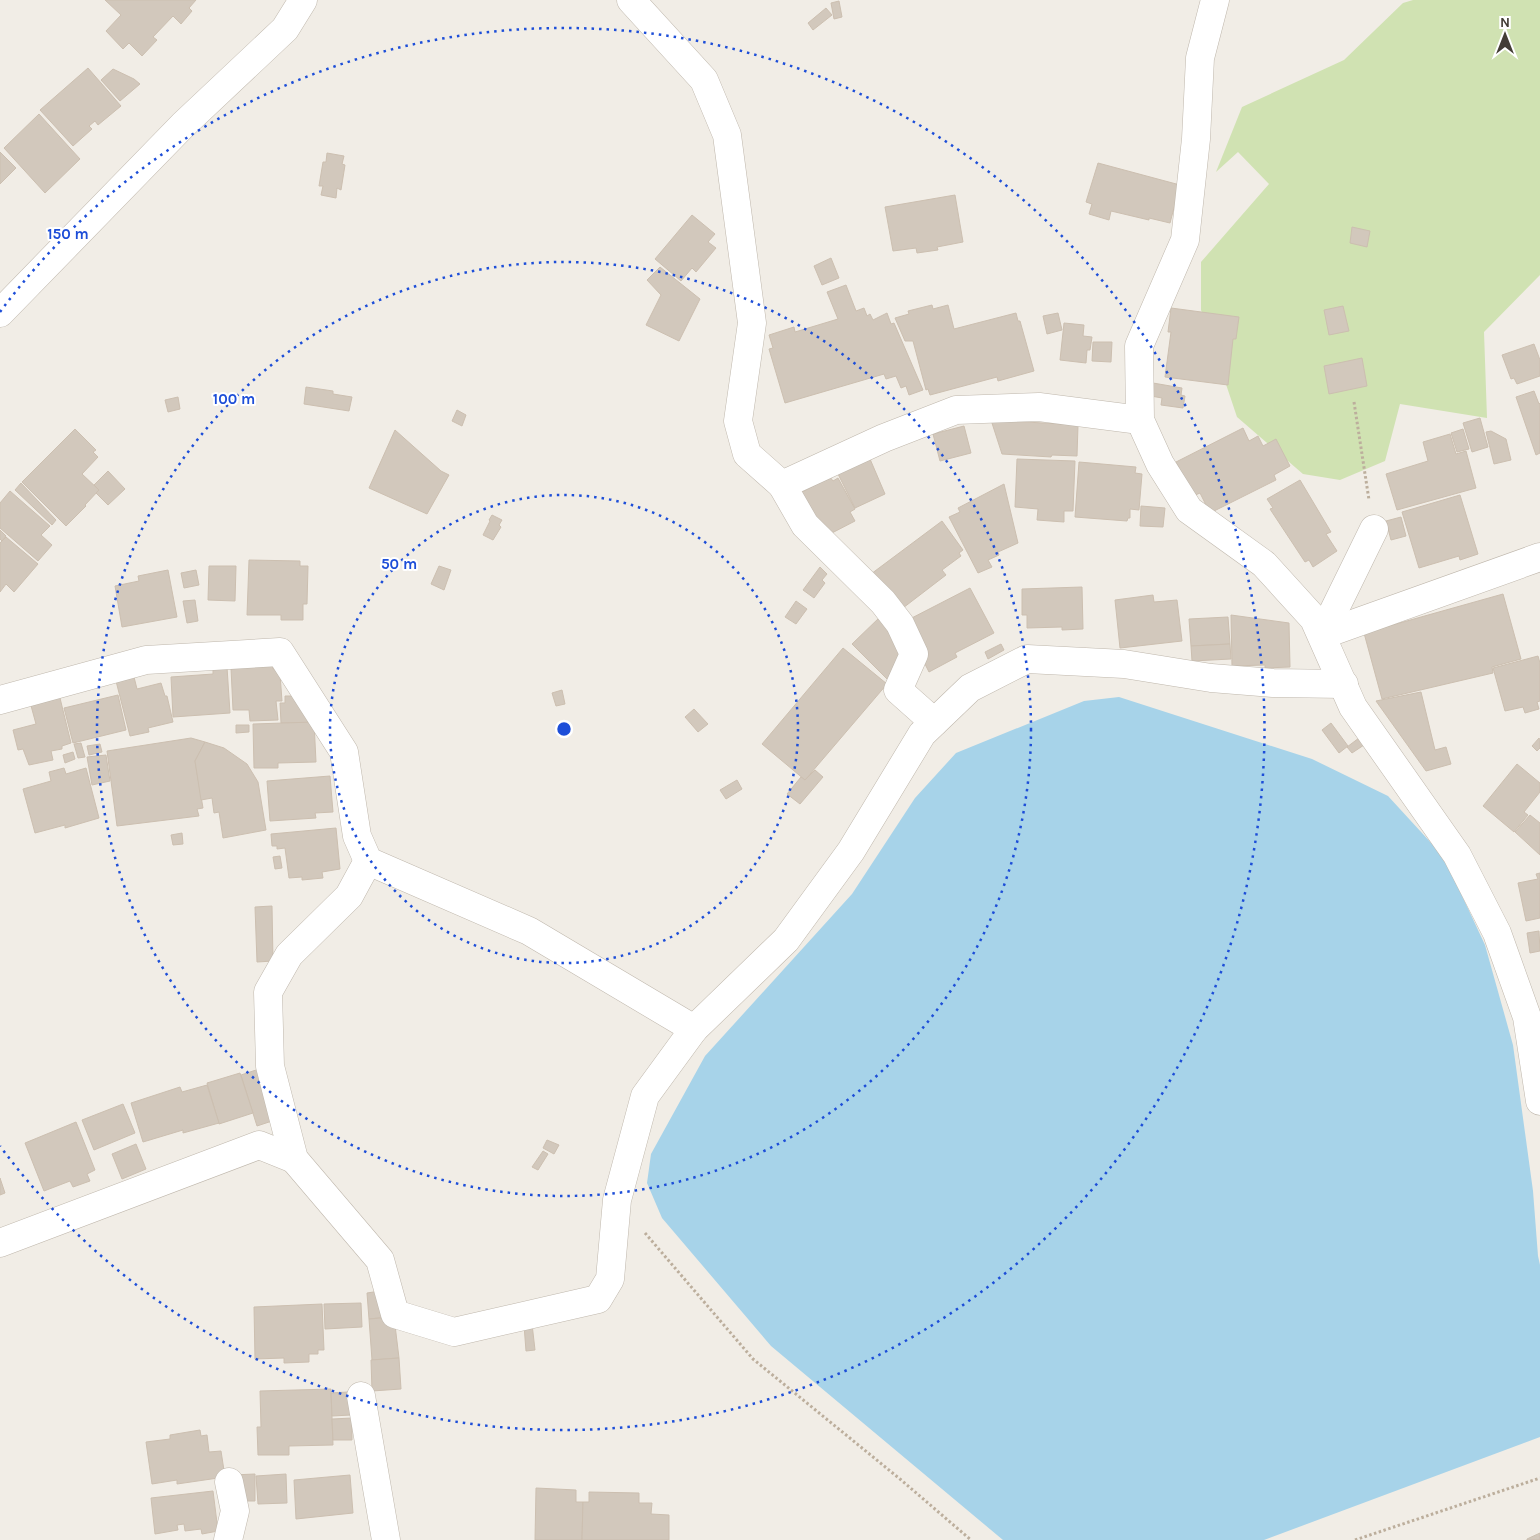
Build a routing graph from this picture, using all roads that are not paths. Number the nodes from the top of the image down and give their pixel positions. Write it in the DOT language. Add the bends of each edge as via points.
graph roads {
  1 [pos="303,0"];
  2 [pos="632,0"];
  3 [pos="1215,0"];
  4 [pos="0,313"];
  5 [pos="1140,420"];
  6 [pos="782,485"];
  7 [pos="1374,528"];
  8 [pos="1540,557"];
  9 [pos="1322,635"];
  10 [pos="1344,684"];
  11 [pos="0,700"];
  12 [pos="934,722"];
  13 [pos="368,861"];
  14 [pos="1534,1014"];
  15 [pos="694,1029"];
  16 [pos="1540,1101"];
  17 [pos="294,1159"];
  18 [pos="0,1243"];
  19 [pos="361,1396"];
  20 [pos="229,1482"];
  21 [pos="228,1540"];
  22 [pos="386,1540"];
  1 -- 4 [label="street" via="285,29 182,125"];
  2 -- 6 [label="street" via="704,80 727,135 752,323 738,421 747,454"];
  3 -- 5 [label="street" via="1200,58 1196,139 1185,240 1139,346"];
  5 -- 6 [label="street" via="1039,407 956,410 884,438"];
  5 -- 9 [label="street" via="1160,464 1189,510 1264,564 1314,619"];
  6 -- 12 [label="street" via="805,525 883,602 900,624 914,654 898,690"];
  7 -- 9 [label="street"];
  8 -- 9 [label="street"];
  9 -- 10 [label="street"];
  10 -- 12 [label="street" via="1273,683 1211,678 1124,664 1027,659 970,688"];
  10 -- 14 [label="street" via="1353,707 1458,855"];
  11 -- 13 [label="street" via="146,660 280,652 344,752 357,836"];
  12 -- 15 [label="street" via="922,734 851,851 786,940"];
  13 -- 15 [label="street" via="529,931"];
  13 -- 17 [label="street" via="349,896 289,955 268,992 270,1066"];
  14 -- 16 [label="street"];
  15 -- 17 [label="street" via="645,1096 617,1200 610,1279 598,1299 454,1332 395,1314 380,1260"];
  17 -- 18 [label="street" via="259,1145"];
  19 -- 22 [label="street"];
  20 -- 21 [label="street" via="235,1511"];
}
